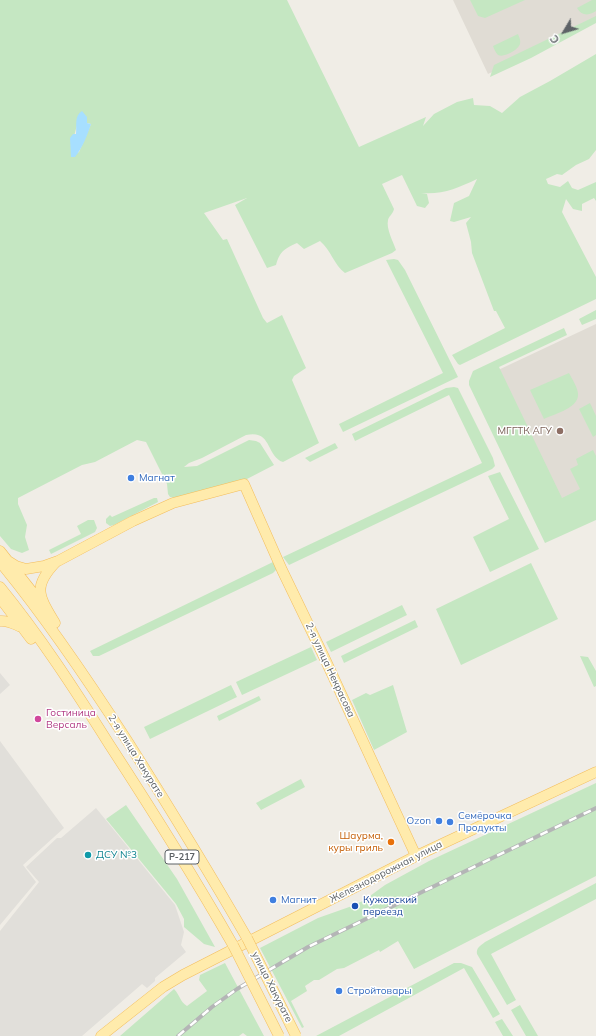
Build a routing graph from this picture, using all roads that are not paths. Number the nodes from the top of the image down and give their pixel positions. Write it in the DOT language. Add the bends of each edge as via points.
graph roads {
  1 [pos="0,551"];
  2 [pos="4,561"];
  3 [pos="58,561"];
  4 [pos="0,587"];
  5 [pos="0,598"];
  6 [pos="48,612"];
  7 [pos="0,621"];
  8 [pos="24,629"];
  9 [pos="80,670"];
  10 [pos="67,679"];
  11 [pos="596,772"];
  12 [pos="416,856"];
  13 [pos="247,938"];
  14 [pos="233,946"];
  15 [pos="101,1036"];
  16 [pos="278,1036"];
  17 [pos="296,1036"];
  1 -- 2 [label="main road"];
  2 -- 3 [label="main road" via="26,569"];
  2 -- 6 [label="main road"];
  2 -- 9 [label="main road, 2-я улица Хакурате / Р-217"];
  3 -- 6 [label="main road" via="41,582 41,598"];
  3 -- 12 [label="main road, 2-я улица Некрасова" via="173,503 244,484"];
  4 -- 10 [label="main road, 2-я улица Хакурате"];
  5 -- 8 [label="main road"];
  6 -- 9 [label="main road"];
  7 -- 8 [label="main road"];
  8 -- 10 [label="main road" via="42,654"];
  9 -- 13 [label="main road, 2-я улица Хакурате / Р-217" via="207,868"];
  10 -- 14 [label="main road, 2-я улица Хакурате / Р-217" via="183,860"];
  11 -- 12 [label="main road, Железнодорожная улица"];
  12 -- 15 [label="main road, Железнодорожная улица" via="183,975 163,987"];
  13 -- 17 [label="main road, улица Хакурате, bridge"];
  14 -- 16 [label="main road, улица Хакурате, bridge"];
}
